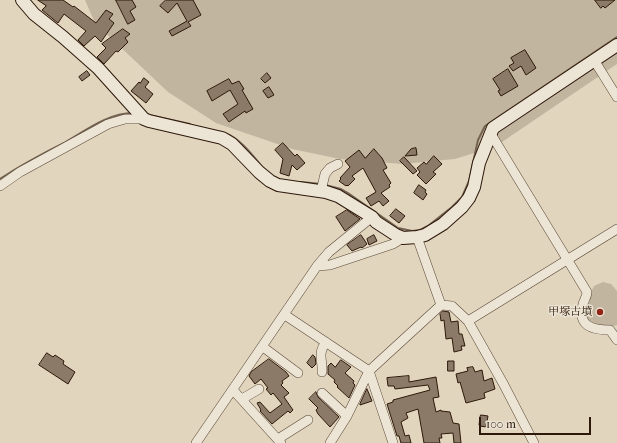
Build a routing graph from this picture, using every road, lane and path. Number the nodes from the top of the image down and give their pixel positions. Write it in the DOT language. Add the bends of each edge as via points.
graph roads {
  1 [pos="22,0"];
  2 [pos="617,45"];
  3 [pos="594,60"];
  4 [pos="617,97"];
  5 [pos="141,115"];
  6 [pos="491,134"];
  7 [pos="338,164"];
  8 [pos="0,186"];
  9 [pos="321,187"];
  10 [pos="372,217"];
  11 [pos="617,229"];
  12 [pos="417,237"];
  13 [pos="403,238"];
  14 [pos="568,260"];
  15 [pos="317,266"];
  16 [pos="441,305"];
  17 [pos="285,315"];
  18 [pos="468,321"];
  19 [pos="617,340"];
  20 [pos="326,342"];
  21 [pos="263,346"];
  22 [pos="369,371"];
  23 [pos="322,372"];
  24 [pos="298,373"];
  25 [pos="259,389"];
  26 [pos="233,390"];
  27 [pos="322,393"];
  28 [pos="242,399"];
  29 [pos="346,416"];
  30 [pos="308,420"];
  31 [pos="279,441"];
  32 [pos="196,443"];
  33 [pos="330,443"];
  34 [pos="393,443"];
  35 [pos="534,443"];
  1 -- 5 [label="street" via="34,14 89,59"];
  2 -- 3 [label="street"];
  3 -- 4 [label="street"];
  3 -- 6 [label="street" via="493,128"];
  5 -- 8 [label="street" via="108,124 20,172"];
  5 -- 9 [label="street" via="149,122 222,138 232,144 258,172 278,185"];
  6 -- 12 [label="street" via="469,198 443,224"];
  6 -- 14 [label="street"];
  7 -- 9 [label="street" via="327,171"];
  9 -- 10 [label="street"];
  10 -- 13 [label="street"];
  10 -- 15 [label="street" via="329,252"];
  11 -- 14 [label="street"];
  12 -- 13 [label="street"];
  12 -- 16 [label="street"];
  13 -- 15 [label="street" via="393,244 330,265"];
  14 -- 18 [label="street"];
  14 -- 19 [label="street" via="588,292 583,303 584,322 590,328 610,330"];
  15 -- 17 [label="street"];
  16 -- 18 [label="street" via="452,306"];
  16 -- 22 [label="street"];
  17 -- 20 [label="street"];
  17 -- 21 [label="street"];
  18 -- 35 [label="street"];
  20 -- 22 [label="street"];
  20 -- 23 [label="street" via="320,353"];
  21 -- 24 [label="street"];
  21 -- 26 [label="street"];
  22 -- 29 [label="street"];
  22 -- 34 [label="street"];
  25 -- 28 [label="street"];
  26 -- 28 [label="street"];
  26 -- 32 [label="street"];
  27 -- 29 [label="street"];
  28 -- 31 [label="street"];
  29 -- 33 [label="street"];
  30 -- 31 [label="street"];
}
